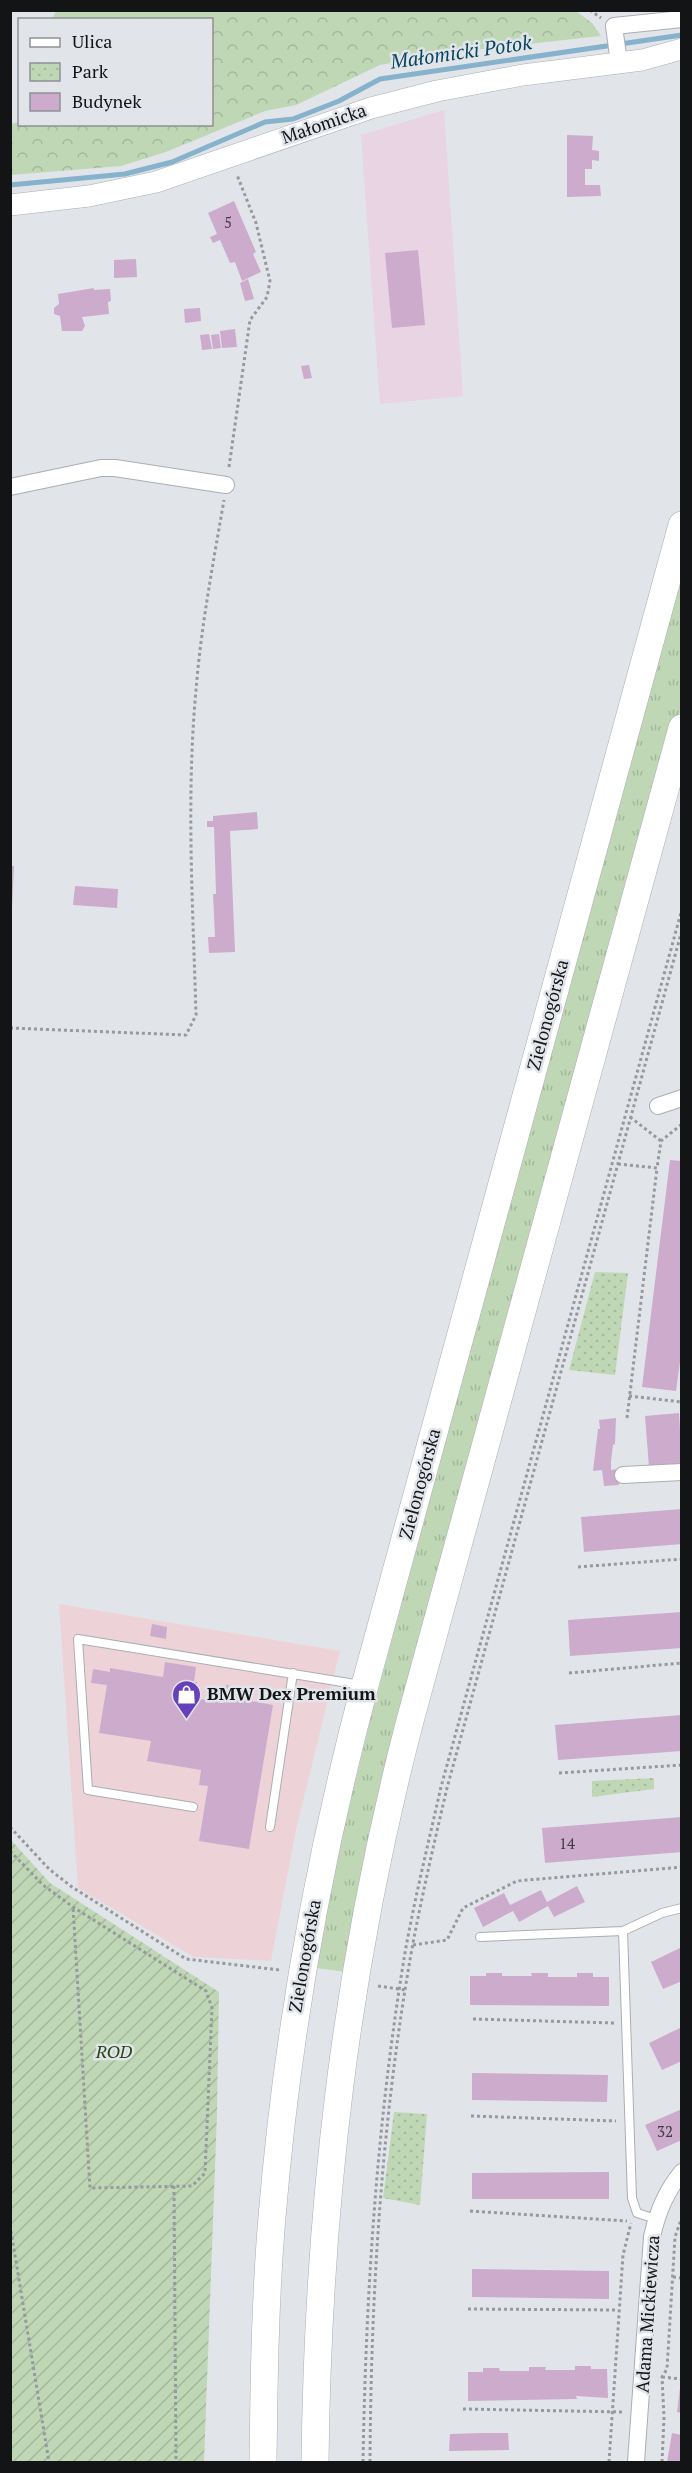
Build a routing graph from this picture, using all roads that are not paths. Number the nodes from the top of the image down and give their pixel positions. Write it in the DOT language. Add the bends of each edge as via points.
graph roads {
  1 [pos="681,19"];
  2 [pos="617,49"];
  3 [pos="681,49"];
  4 [pos="642,60"];
  5 [pos="681,61"];
  6 [pos="10,205"];
  7 [pos="226,485"];
  8 [pos="10,487"];
  9 [pos="681,525"];
  10 [pos="681,728"];
  11 [pos="681,1098"];
  12 [pos="658,1106"];
  13 [pos="681,1472"];
  14 [pos="623,1475"];
  15 [pos="293,1673"];
  16 [pos="365,1685"];
  17 [pos="193,1807"];
  18 [pos="270,1827"];
  19 [pos="681,1908"];
  20 [pos="623,1931"];
  21 [pos="480,1937"];
  22 [pos="681,2172"];
  23 [pos="656,2219"];
  24 [pos="263,2463"];
  25 [pos="315,2463"];
  26 [pos="636,2463"];
  1 -- 2 [label="street" via="614,26"];
  2 -- 4 [label="street, Małomicka"];
  2 -- 6 [label="street, Małomicka" via="371,108 160,181 118,191"];
  3 -- 4 [label="street, Małomicka"];
  4 -- 5 [label="street, Małomicka"];
  7 -- 8 [label="street" via="108,468"];
  9 -- 16 [label="main road, Zielonogórska"];
  10 -- 25 [label="main road" via="411,1717 375,1865 351,1997 330,2160 319,2303"];
  11 -- 12 [label="street"];
  13 -- 14 [label="street"];
  15 -- 16 [label="lane"];
  15 -- 17 [label="lane" via="78,1639 88,1790"];
  15 -- 18 [label="lane"];
  16 -- 24 [label="main road, Zielonogórska" via="326,1841 292,2037 269,2253"];
  19 -- 20 [label="lane" via="662,1912"];
  20 -- 21 [label="lane"];
  20 -- 23 [label="lane" via="632,2198 637,2213"];
  22 -- 23 [label="street, Adama Mickiewicza"];
  23 -- 26 [label="street, Adama Mickiewicza"];
}
